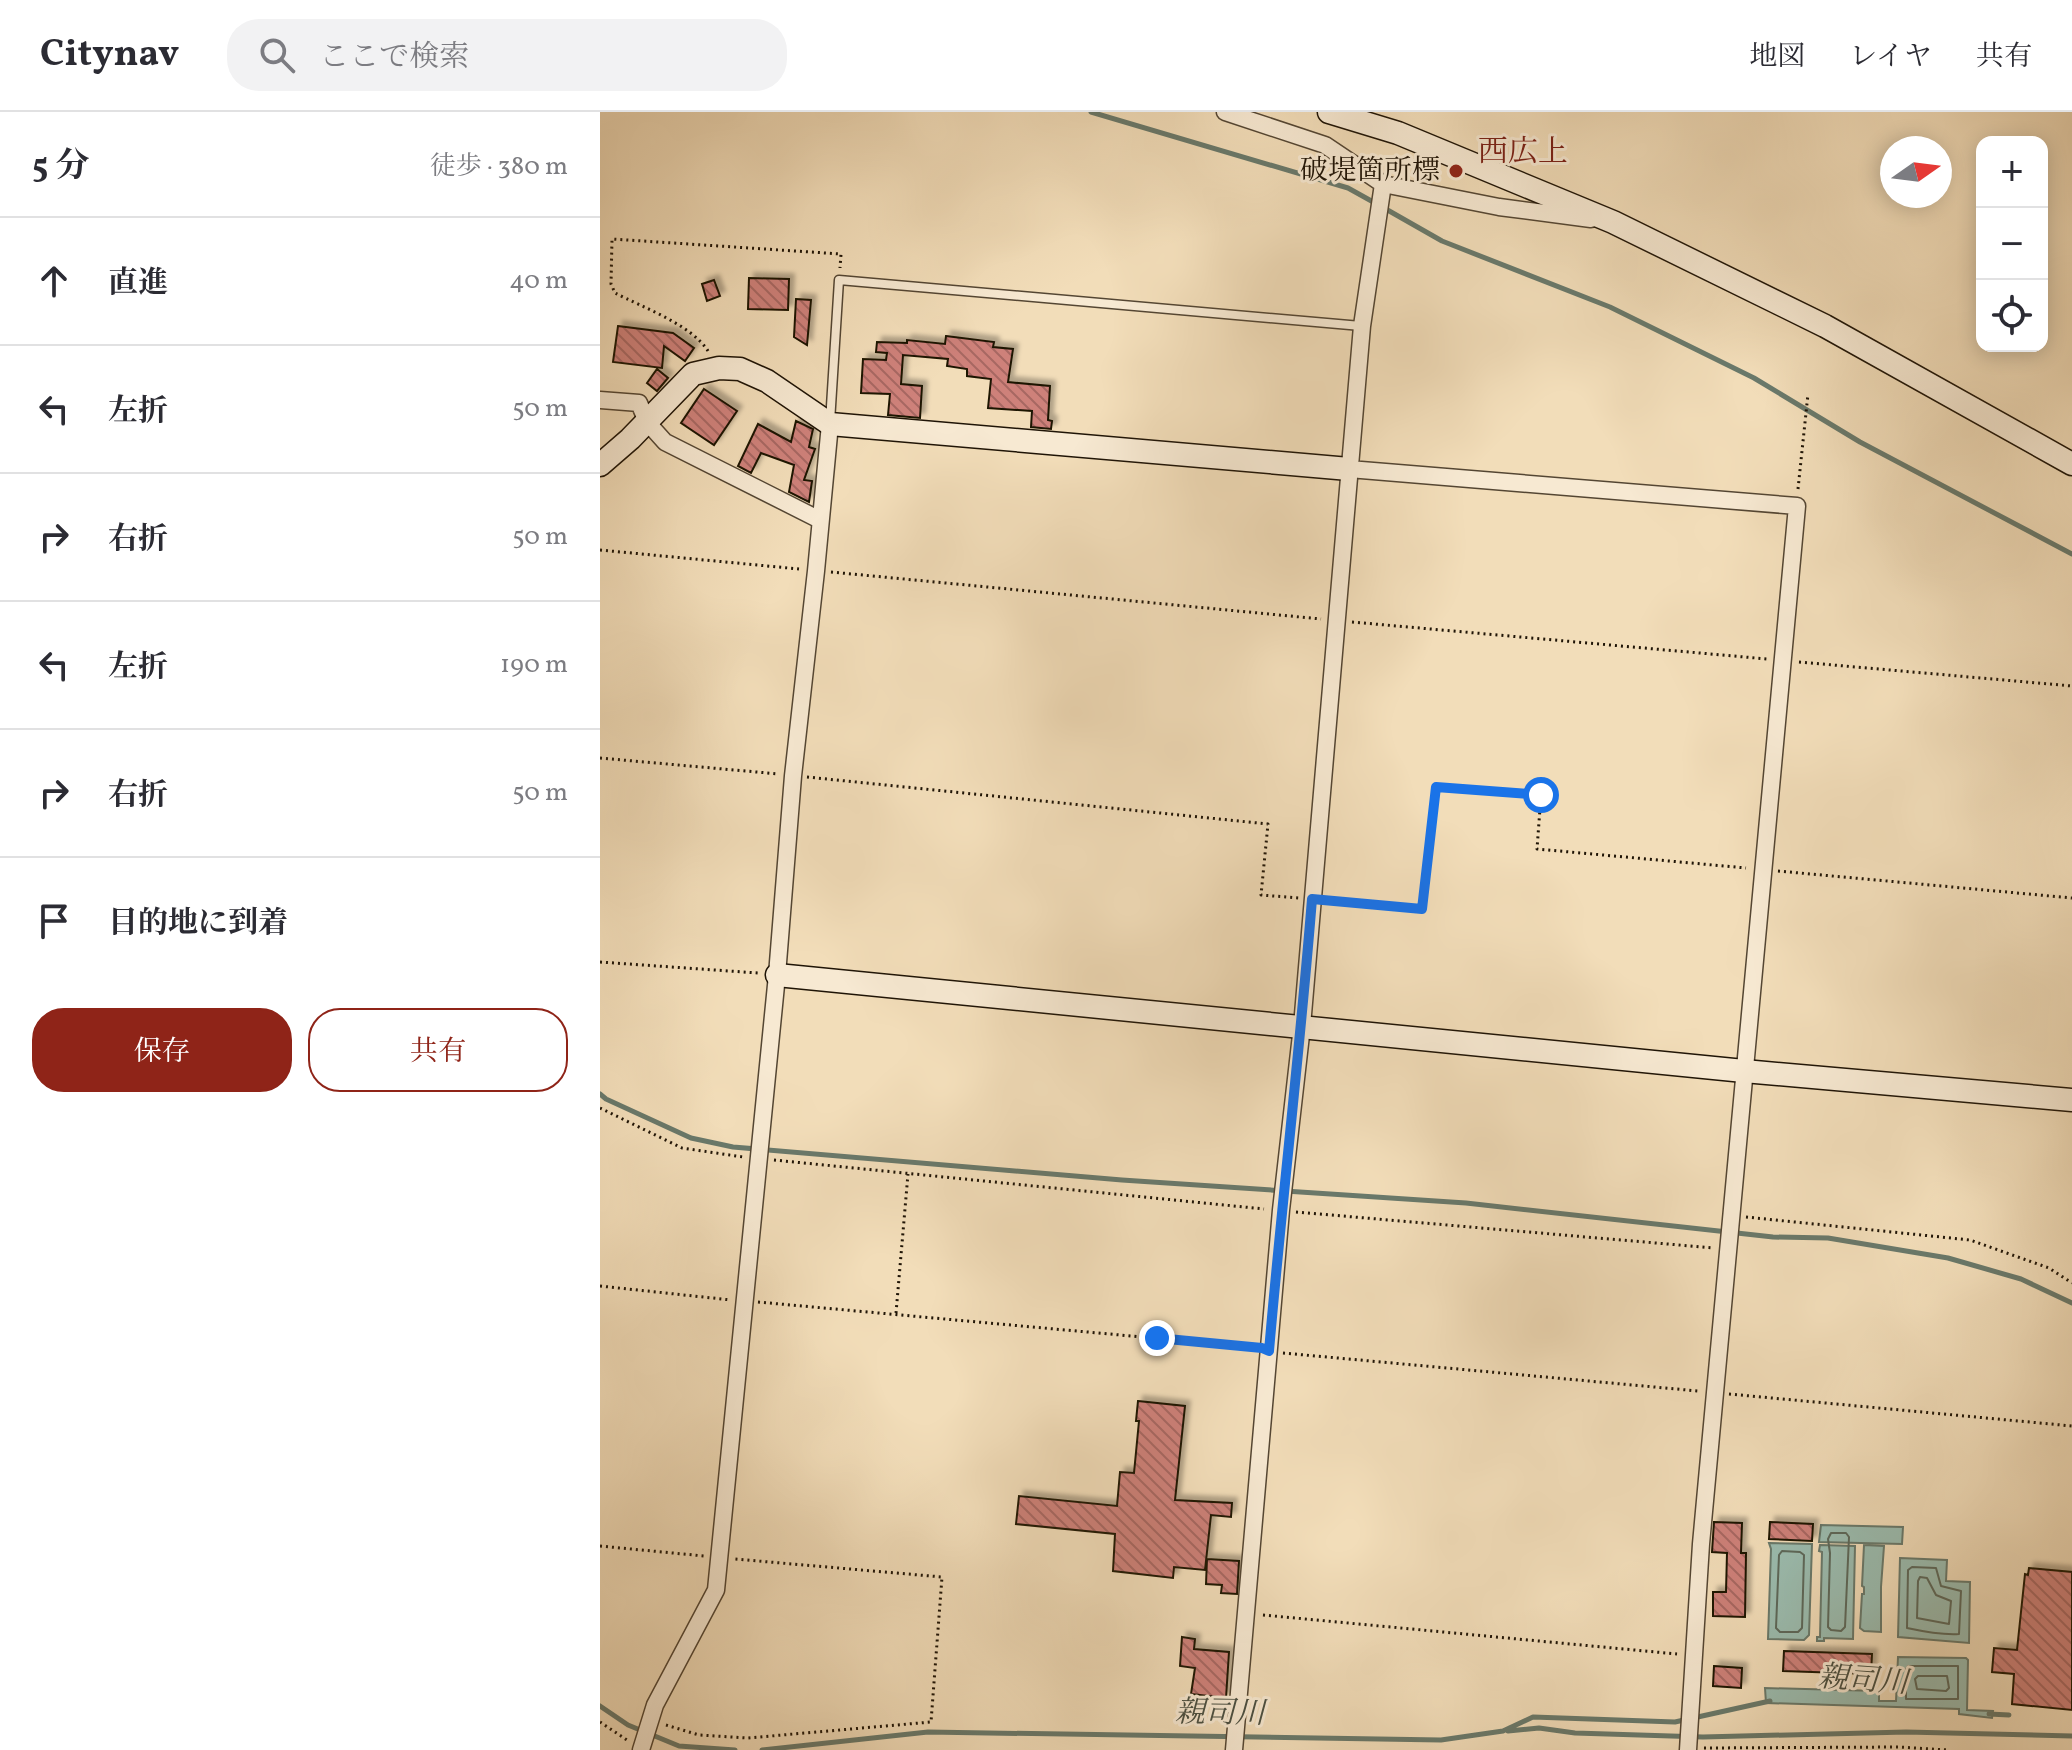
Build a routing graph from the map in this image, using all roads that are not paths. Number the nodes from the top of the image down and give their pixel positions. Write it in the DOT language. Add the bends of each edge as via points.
graph roads {
  1 [pos="1225,112"];
  2 [pos="1329,112"];
  3 [pos="1383,184"];
  4 [pos="1613,222"];
  5 [pos="1362,326"];
  6 [pos="600,400"];
  7 [pos="647,422"];
  8 [pos="830,424"];
  9 [pos="2072,464"];
  10 [pos="600,465"];
  11 [pos="1349,469"];
  12 [pos="820,520"];
  13 [pos="777,975"];
  14 [pos="1302,1026"];
  15 [pos="1744,1071"];
  16 [pos="2072,1100"];
  17 [pos="1234,1748"];
  18 [pos="1688,1749"];
  19 [pos="641,1750"];
  1 -- 3 [label="street" via="1325,145"];
  2 -- 4 [label="street" via="1388,129"];
  3 -- 4 [label="street"];
  3 -- 5 [label="street"];
  4 -- 9 [label="street" via="1825,326"];
  5 -- 8 [label="lane" via="839,280"];
  5 -- 11 [label="street"];
  6 -- 7 [label="street" via="639,403"];
  7 -- 8 [label="street" via="693,374 719,368 740,369 767,381"];
  7 -- 10 [label="street"];
  7 -- 12 [label="street" via="665,442"];
  8 -- 11 [label="street"];
  8 -- 12 [label="street"];
  11 -- 14 [label="street"];
  11 -- 15 [label="street" via="1797,506"];
  12 -- 13 [label="street"];
  13 -- 14 [label="street"];
  13 -- 19 [label="street" via="716,1590 655,1705"];
  14 -- 15 [label="street"];
  14 -- 17 [label="street"];
  15 -- 16 [label="street"];
  15 -- 18 [label="street"];
}
